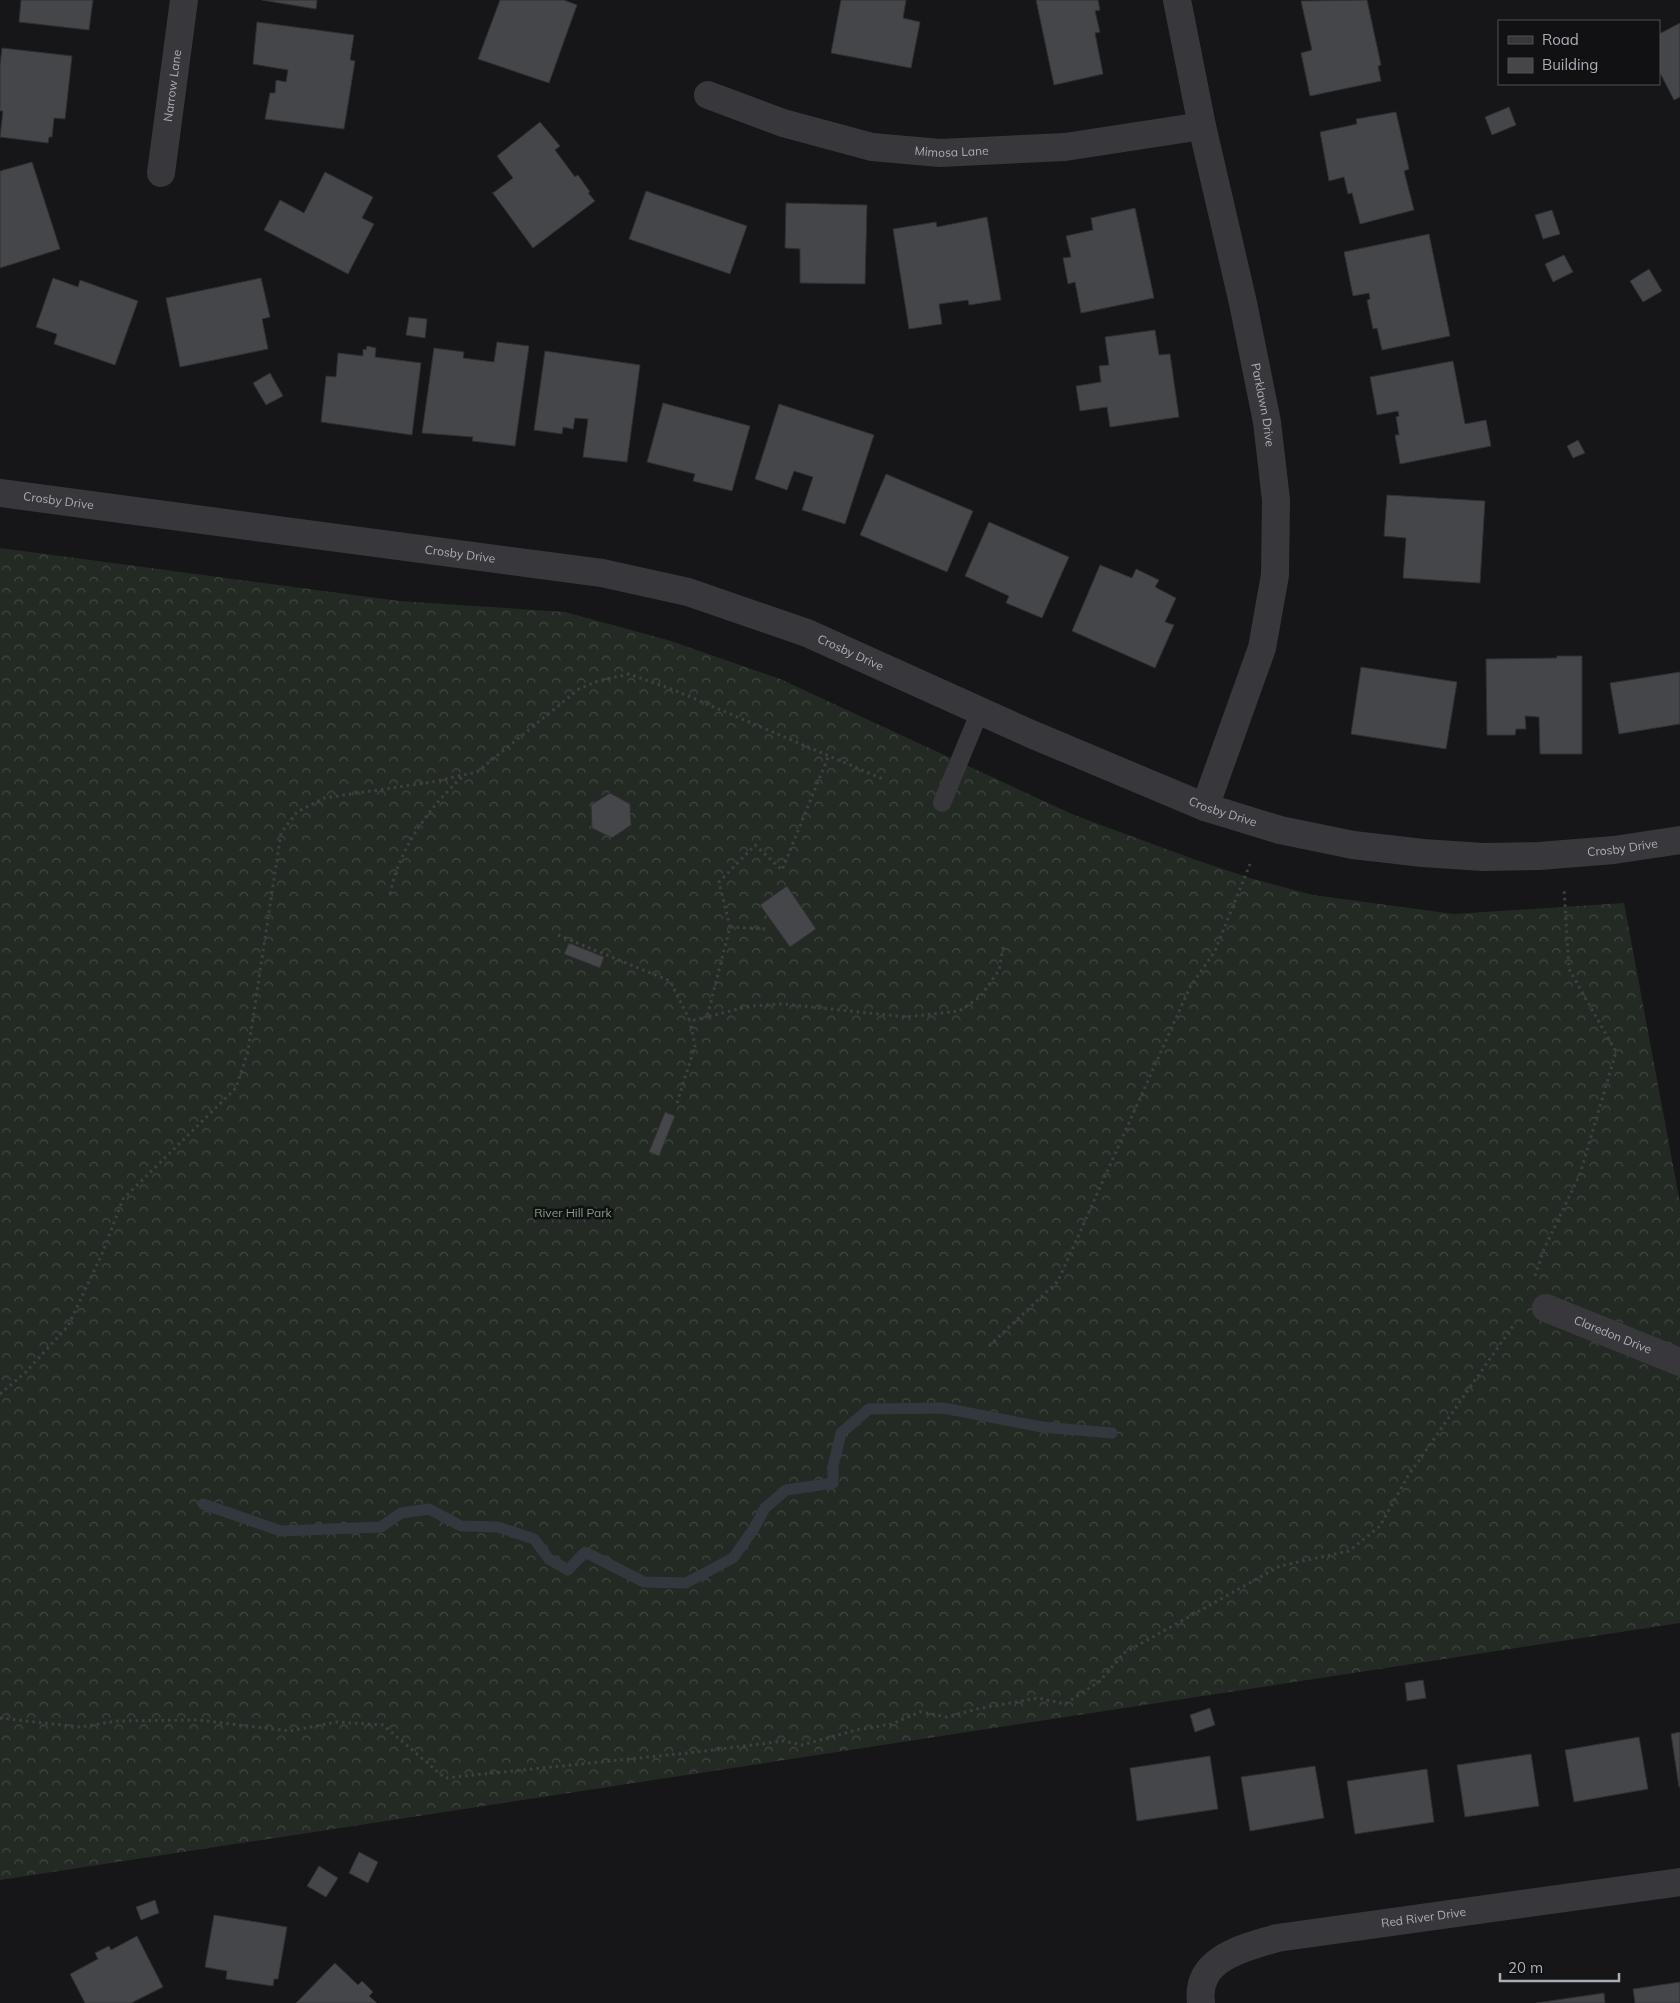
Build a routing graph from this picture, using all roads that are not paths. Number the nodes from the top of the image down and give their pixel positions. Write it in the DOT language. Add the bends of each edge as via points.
graph roads {
  1 [pos="184,0"];
  2 [pos="1177,0"];
  3 [pos="708,95"];
  4 [pos="1202,126"];
  5 [pos="161,173"];
  6 [pos="0,493"];
  7 [pos="980,711"];
  8 [pos="942,803"];
  9 [pos="1205,807"];
  10 [pos="1680,840"];
  11 [pos="1546,1308"];
  12 [pos="1680,1362"];
  13 [pos="1680,1882"];
  14 [pos="1201,2003"];
  1 -- 5 [label="street, Narrow Lane"];
  2 -- 4 [label="street, Parklawn Drive"];
  3 -- 4 [label="street, Mimosa Lane" via="783,123 872,147 940,153 1065,147"];
  4 -- 9 [label="street, Parklawn Drive" via="1267,422 1276,500 1275,575 1262,648"];
  6 -- 7 [label="street, Crosby Drive" via="602,573 688,592 807,633"];
  7 -- 8 [label="lane"];
  7 -- 9 [label="street, Crosby Drive"];
  9 -- 10 [label="street, Crosby Drive" via="1280,830 1353,846 1423,853 1539,856"];
  11 -- 12 [label="street, Claredon Drive"];
  13 -- 14 [label="street, Red River Drive" via="1277,1938 1235,1951 1215,1963 1205,1975 1199,1993"];
}
